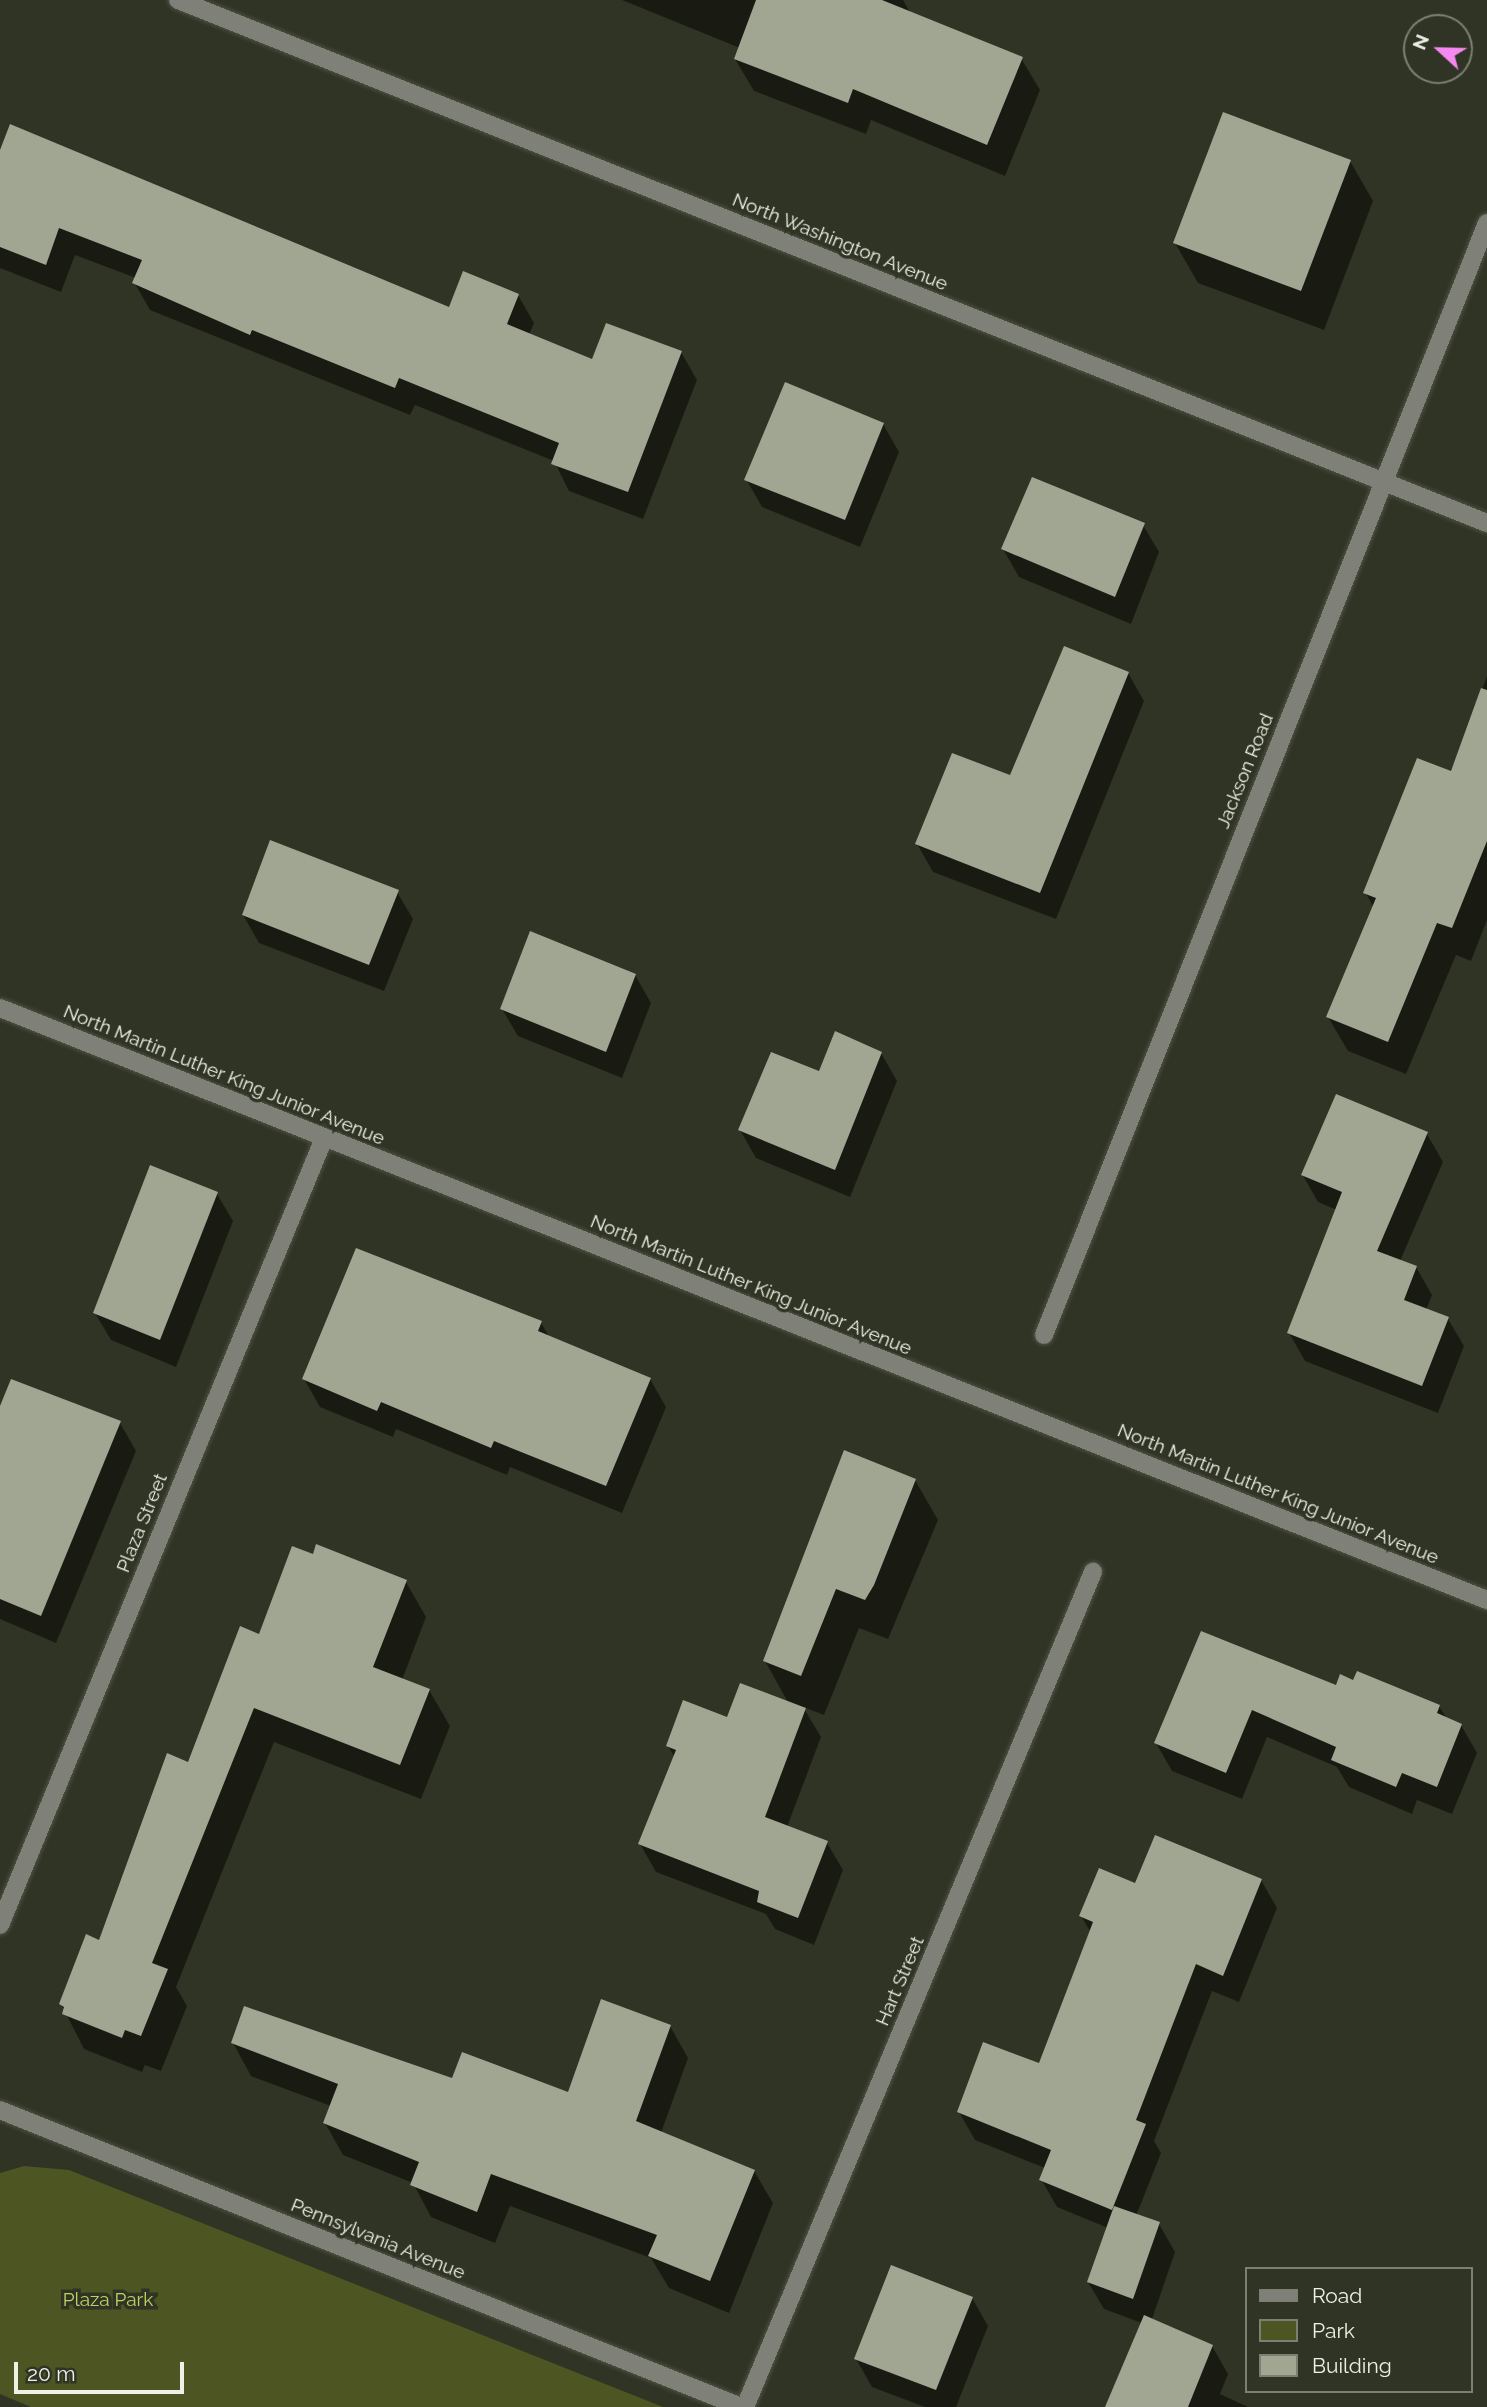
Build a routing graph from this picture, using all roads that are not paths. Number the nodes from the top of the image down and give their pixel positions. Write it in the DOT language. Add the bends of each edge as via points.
graph roads {
  1 [pos="178,0"];
  2 [pos="1487,223"];
  3 [pos="1382,481"];
  4 [pos="1487,523"];
  5 [pos="0,1008"];
  6 [pos="324,1138"];
  7 [pos="1044,1335"];
  8 [pos="1093,1572"];
  9 [pos="1487,1600"];
  10 [pos="0,1925"];
  11 [pos="0,2110"];
  12 [pos="743,2407"];
  1 -- 3 [label="street, North Washington Avenue"];
  2 -- 3 [label="street, Jackson Road"];
  3 -- 4 [label="street, North Washington Avenue"];
  3 -- 7 [label="street, Jackson Road"];
  5 -- 6 [label="street, North Martin Luther King Junior Avenue"];
  6 -- 9 [label="street, North Martin Luther King Junior Avenue"];
  6 -- 10 [label="street, Plaza Street"];
  8 -- 12 [label="street, Hart Street"];
  11 -- 12 [label="street, Pennsylvania Avenue"];
}
